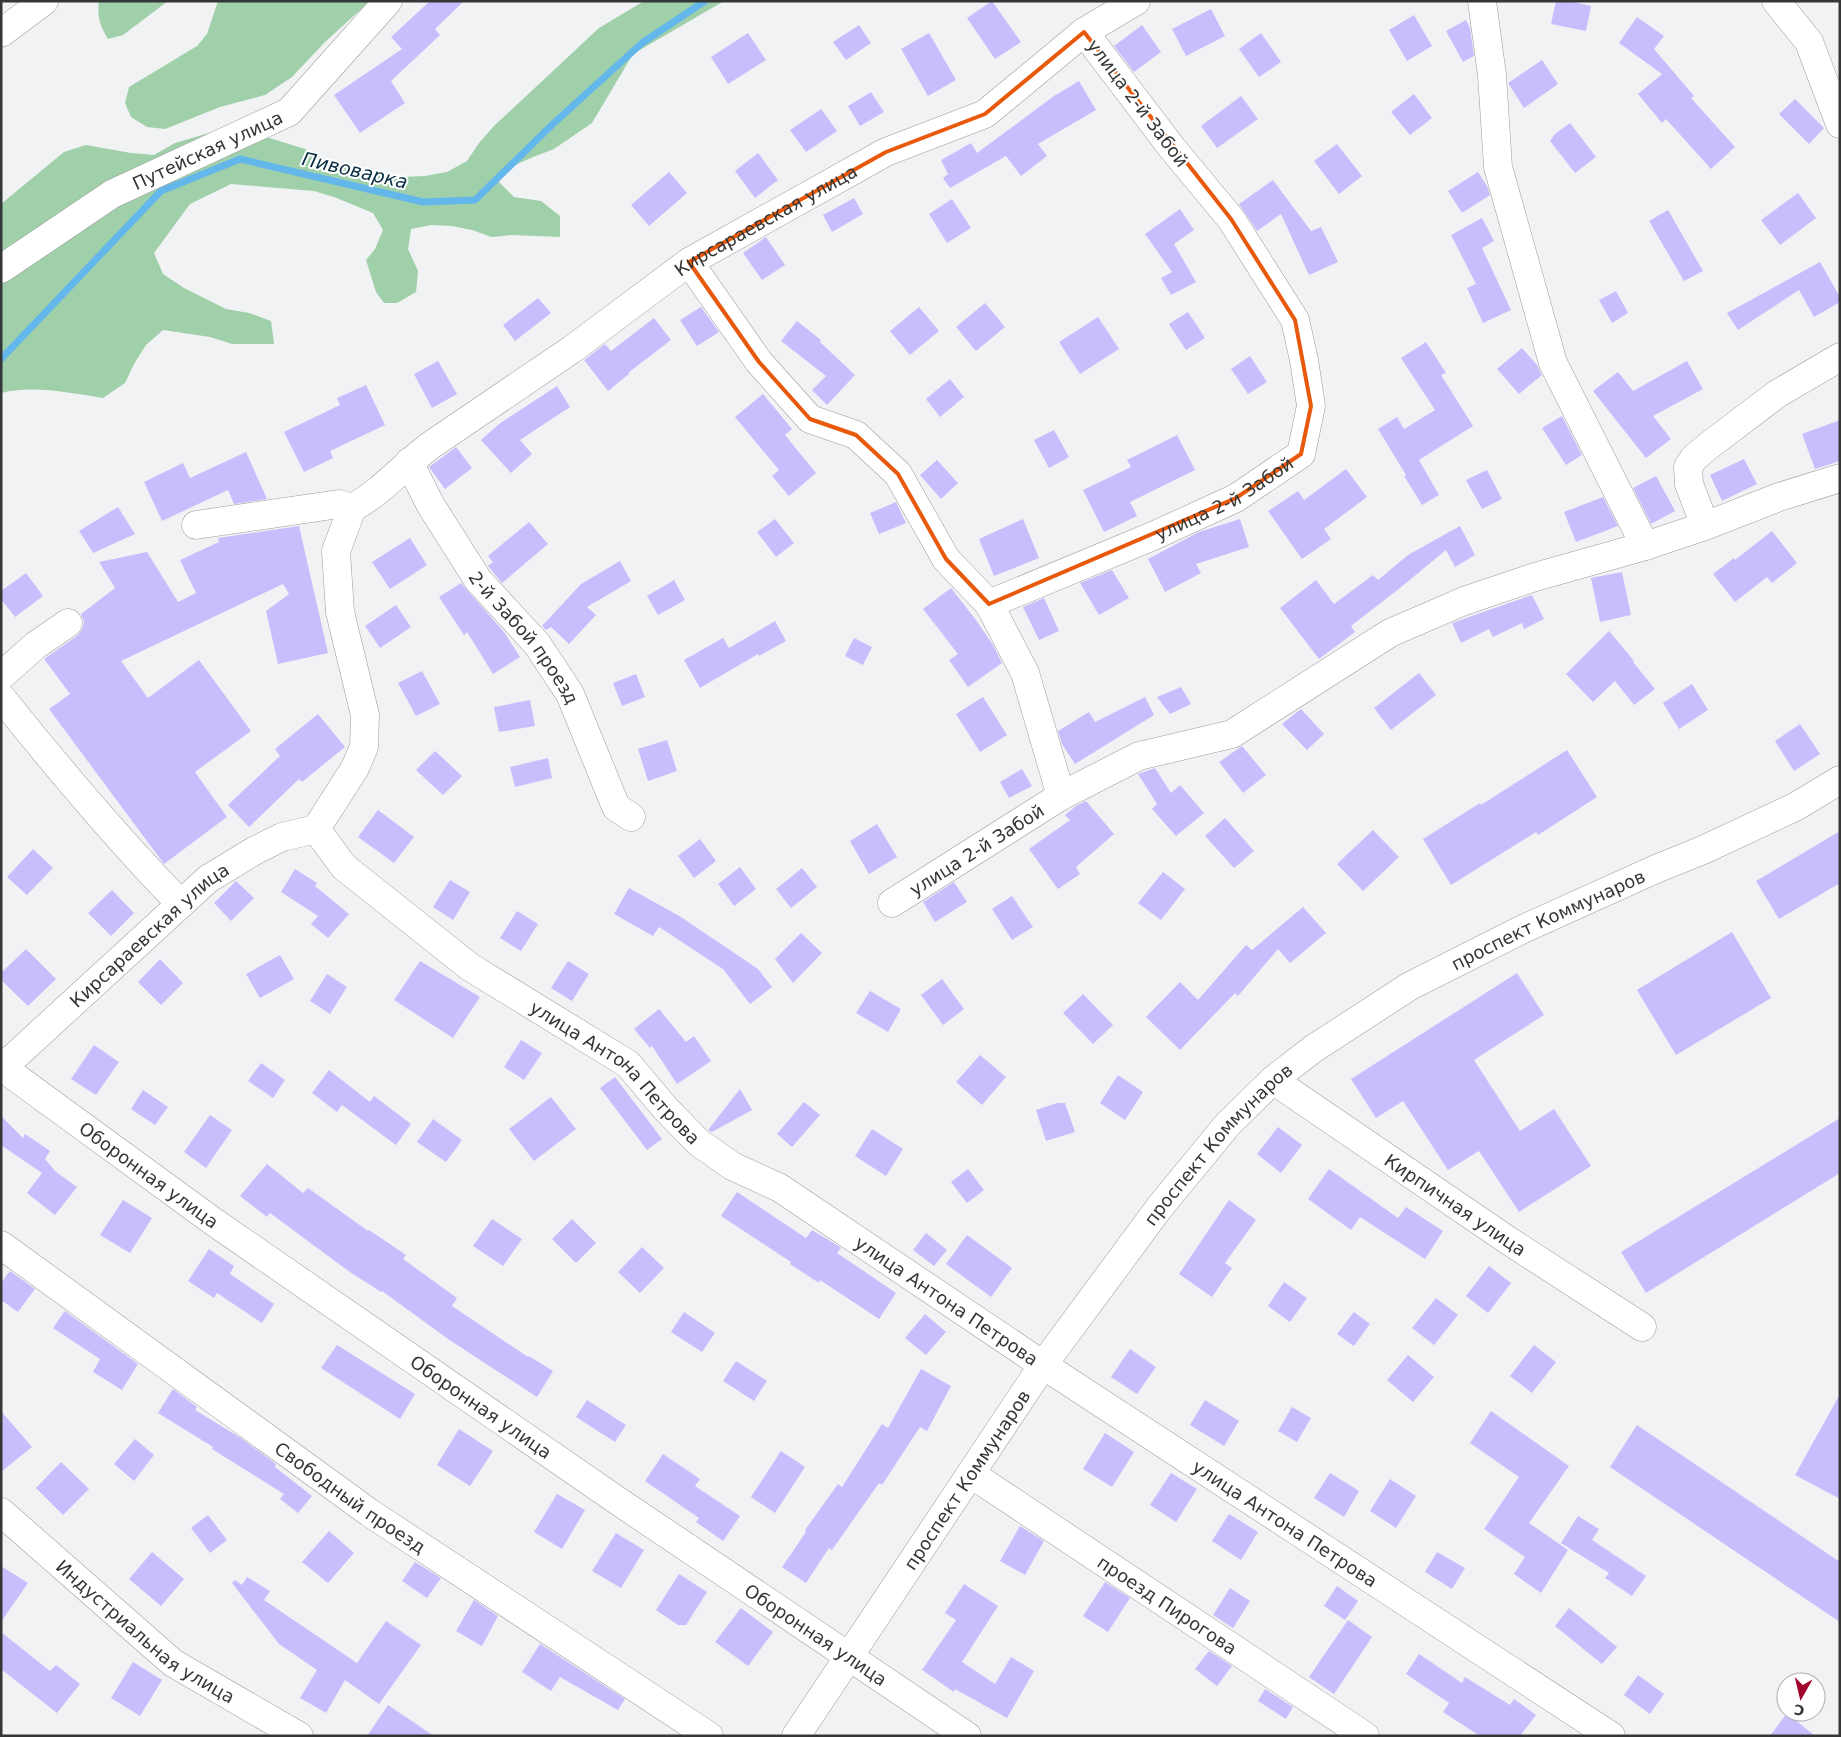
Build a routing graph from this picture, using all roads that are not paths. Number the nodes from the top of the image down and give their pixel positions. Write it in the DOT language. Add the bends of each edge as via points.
graph roads {
  1 [pos="44,1"];
  2 [pos="388,1"];
  3 [pos="1136,1"];
  4 [pos="1482,1"];
  5 [pos="1776,1"];
  6 [pos="1084,32"];
  7 [pos="1,33"];
  8 [pos="1840,124"];
  9 [pos="689,262"];
  10 [pos="1,269"];
  11 [pos="1840,357"];
  12 [pos="409,462"];
  13 [pos="1840,478"];
  14 [pos="352,508"];
  15 [pos="196,525"];
  16 [pos="1705,526"];
  17 [pos="1645,546"];
  18 [pos="989,604"];
  19 [pos="68,622"];
  20 [pos="1,676"];
  21 [pos="1,697"];
  22 [pos="1840,780"];
  23 [pos="1062,796"];
  24 [pos="631,816"];
  25 [pos="316,829"];
  26 [pos="892,903"];
  27 [pos="181,904"];
  28 [pos="2,1068"];
  29 [pos="1273,1080"];
  30 [pos="1,1246"];
  31 [pos="1642,1327"];
  32 [pos="1043,1365"];
  33 [pos="972,1474"];
  34 [pos="1,1512"];
  35 [pos="848,1656"];
  36 [pos="299,1736"];
  37 [pos="709,1736"];
  38 [pos="796,1736"];
  39 [pos="967,1736"];
  40 [pos="1365,1736"];
  41 [pos="1611,1736"];
  1 -- 7 [label="street"];
  2 -- 10 [label="street, Путейская улица" via="289,112 112,194"];
  3 -- 6 [label="street, Кирсараевская улица"];
  4 -- 17 [label="street" via="1492,75 1498,167 1553,363"];
  5 -- 8 [label="street" via="1808,42"];
  6 -- 9 [label="street, Кирсараевская улица" via="985,114 886,152"];
  6 -- 18 [label="street, улица 2-й Забой" via="1172,148 1231,219 1295,320 1311,406 1301,454 1236,498"];
  9 -- 12 [label="street, Кирсараевская улица" via="571,350"];
  9 -- 18 [label="street" via="759,362 810,419 856,435 898,474 946,559"];
  11 -- 16 [label="street" via="1777,394 1694,458 1688,468 1689,484"];
  12 -- 14 [label="street, Кирсараевская улица" via="370,498"];
  12 -- 24 [label="street, 2-й Забой проезд" via="430,504 478,580 537,644 570,694 616,807"];
  13 -- 16 [label="street, улица 2-й Забой" via="1779,497"];
  14 -- 15 [label="street" via="338,504"];
  14 -- 25 [label="street" via="336,551 340,612 365,715 364,748"];
  16 -- 17 [label="street, улица 2-й Забой"];
  17 -- 23 [label="street, улица 2-й Забой" via="1464,600 1390,634 1232,734 1139,756"];
  18 -- 23 [label="street, улица 2-й Забой" via="1025,673"];
  19 -- 20 [label="street"];
  21 -- 27 [label="street" via="117,836"];
  22 -- 29 [label="street, проспект Коммунаров" via="1795,807 1531,925 1410,986 1313,1049"];
  23 -- 26 [label="street, улица 2-й Забой"];
  25 -- 27 [label="street, Кирсараевская улица" via="282,837 254,851 208,879"];
  25 -- 32 [label="street, улица Антона Петрова" via="344,867 470,967 628,1064 698,1142 732,1166 780,1188"];
  27 -- 28 [label="street, Кирсараевская улица"];
  28 -- 35 [label="street, Оборонная улица" via="230,1233"];
  29 -- 31 [label="street, Кирпичная улица" via="1509,1241"];
  29 -- 32 [label="street, проспект Коммунаров" via="1228,1124 1159,1208"];
  30 -- 37 [label="street, Свободный проезд" via="370,1513"];
  32 -- 33 [label="street, проспект Коммунаров"];
  32 -- 41 [label="street, улица Антона Петрова"];
  33 -- 35 [label="street, проспект Коммунаров"];
  33 -- 40 [label="street, проезд Пирогова"];
  34 -- 36 [label="street, Индустриальная улица" via="173,1663"];
  35 -- 38 [label="street, проспект Коммунаров"];
  35 -- 39 [label="street, Оборонная улица"];
}
